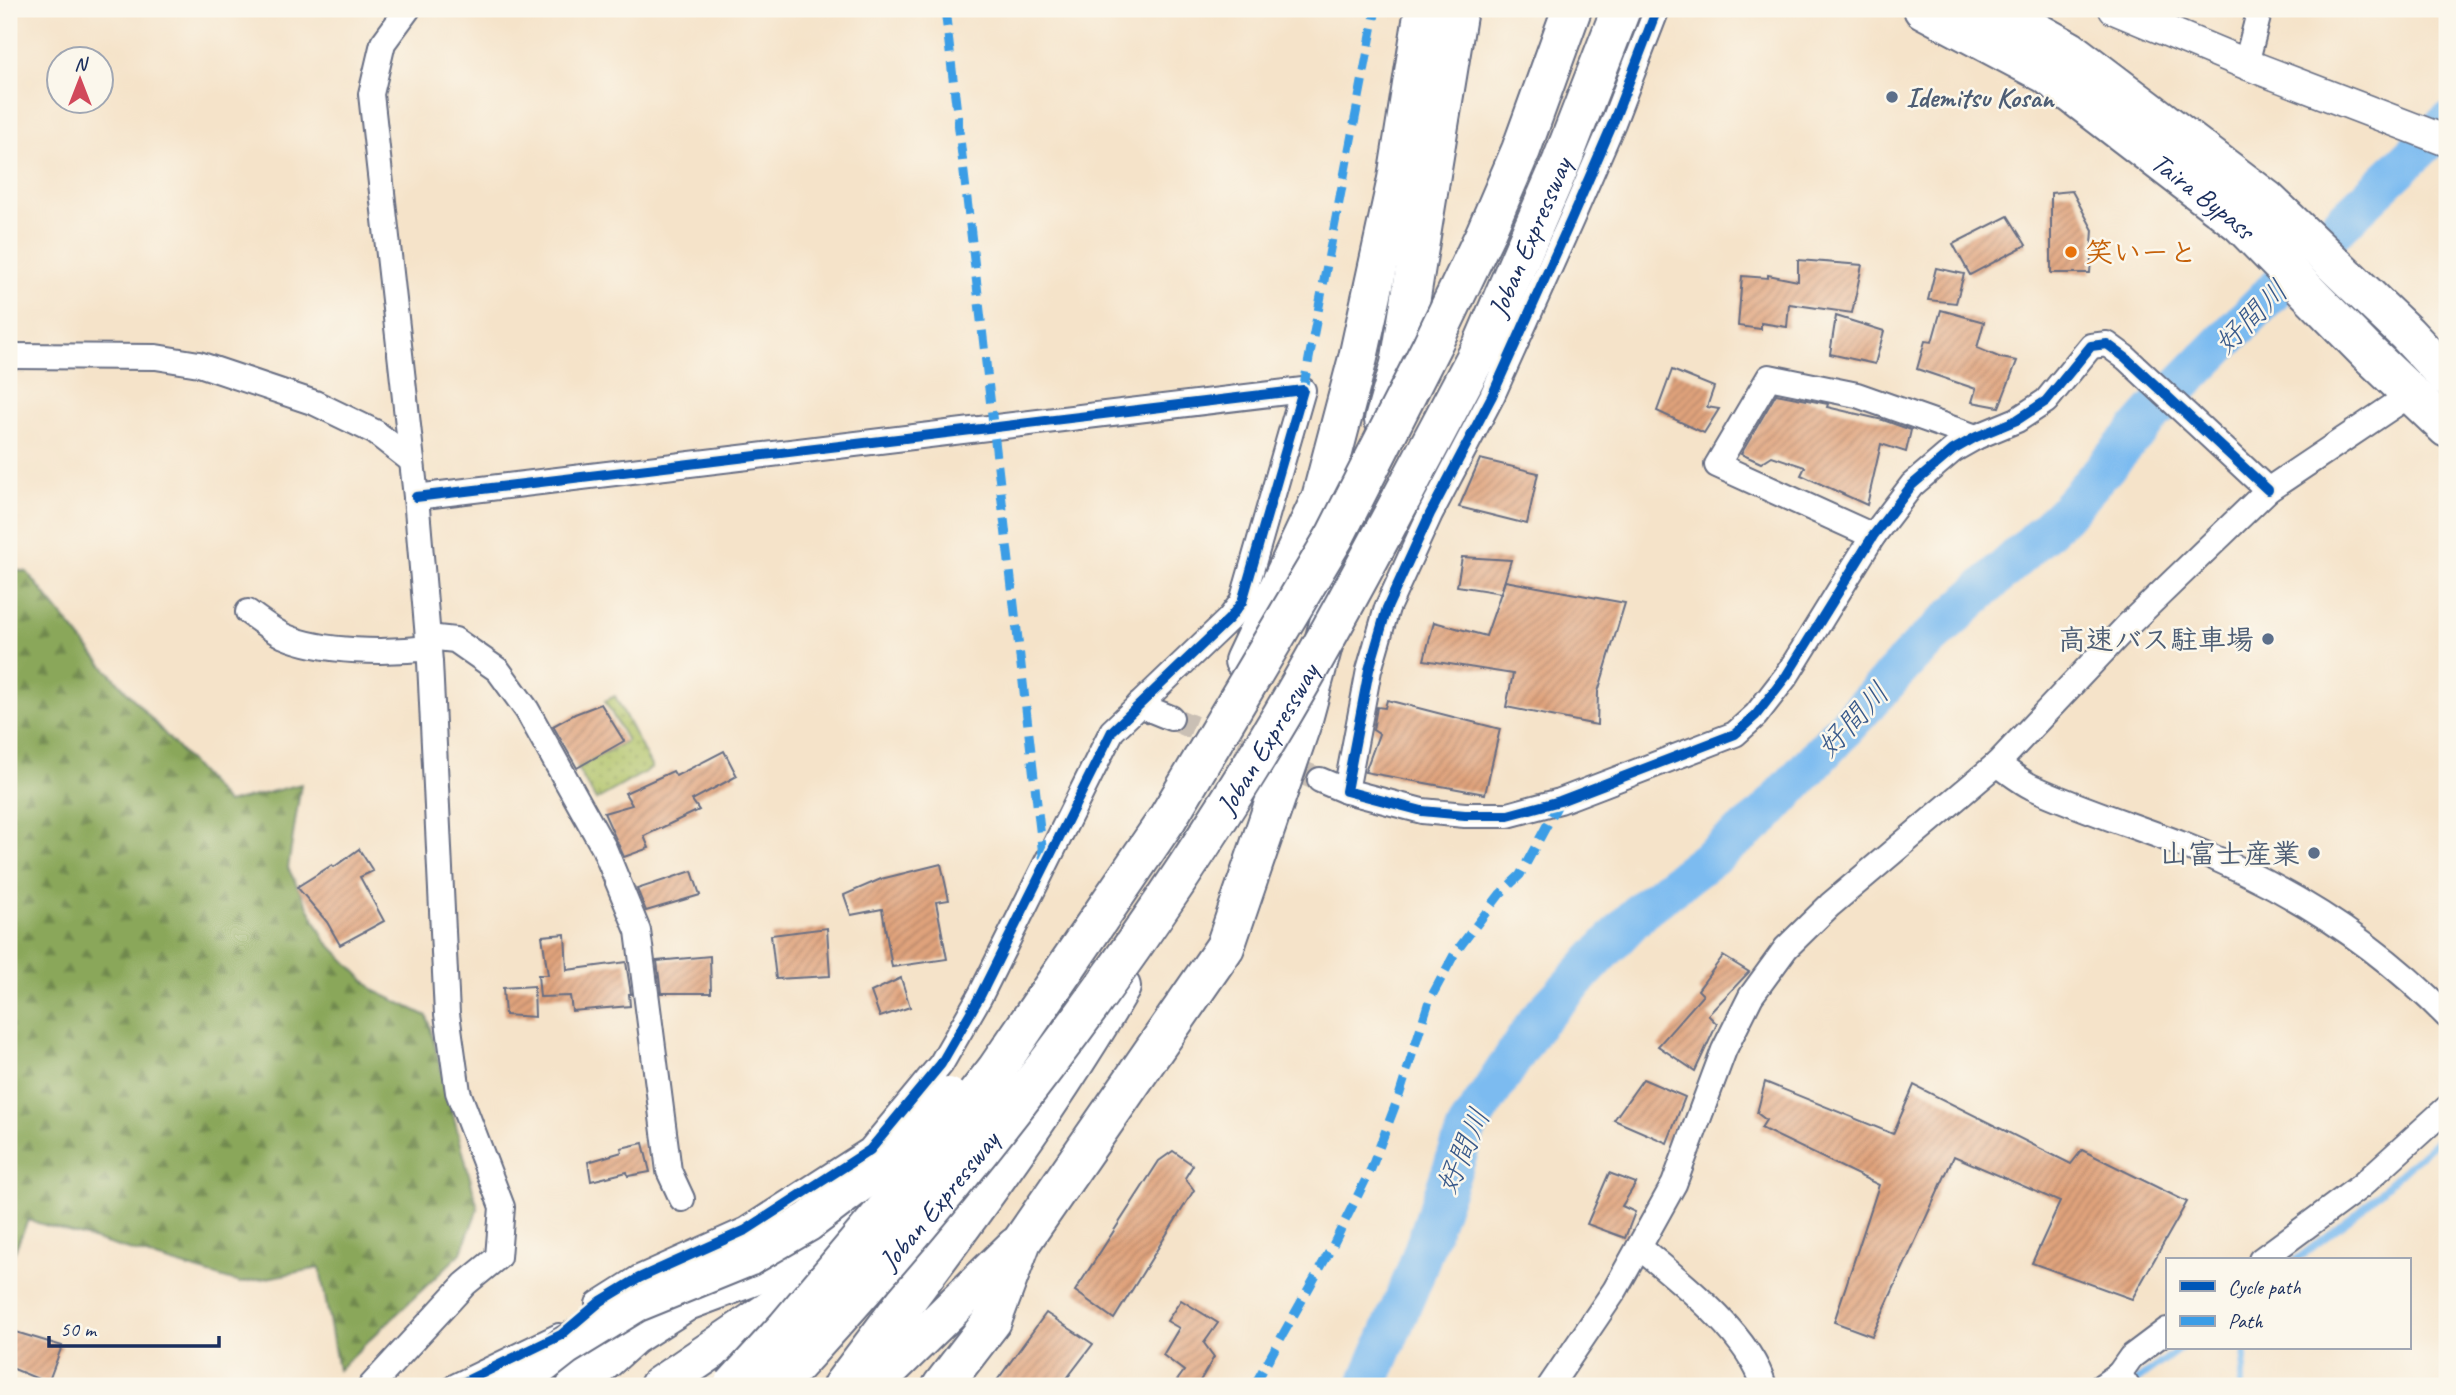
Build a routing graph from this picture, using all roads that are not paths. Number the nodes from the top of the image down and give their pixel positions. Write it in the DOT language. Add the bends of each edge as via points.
graph roads {
  1 [pos="408,9"];
  2 [pos="1424,9"];
  3 [pos="1458,9"];
  4 [pos="1572,9"];
  5 [pos="1621,9"];
  6 [pos="1657,9"];
  7 [pos="1923,9"];
  8 [pos="1995,9"];
  9 [pos="2114,9"];
  10 [pos="2260,9"];
  11 [pos="2246,64"];
  12 [pos="2447,141"];
  13 [pos="2254,211"];
  14 [pos="9,356"];
  15 [pos="2446,373"];
  16 [pos="2411,394"];
  17 [pos="2447,428"];
  18 [pos="1976,437"];
  19 [pos="412,461"];
  20 [pos="2258,482"];
  21 [pos="416,497"];
  22 [pos="1873,536"];
  23 [pos="248,612"];
  24 [pos="429,643"];
  25 [pos="1139,705"];
  26 [pos="1171,718"];
  27 [pos="1997,764"];
  28 [pos="1320,780"];
  29 [pos="1346,791"];
  30 [pos="1220,815"];
  31 [pos="1097,921"];
  32 [pos="2447,1016"];
  33 [pos="2447,1108"];
  34 [pos="909,1196"];
  35 [pos="682,1199"];
  36 [pos="1021,1241"];
  37 [pos="1639,1247"];
  38 [pos="2264,1258"];
  39 [pos="2166,1331"];
  40 [pos="508,1375"];
  41 [pos="2117,1381"];
  42 [pos="371,1386"];
  43 [pos="456,1386"];
  44 [pos="576,1386"];
  45 [pos="659,1386"];
  46 [pos="733,1386"];
  47 [pos="776,1386"];
  48 [pos="842,1386"];
  49 [pos="872,1386"];
  50 [pos="942,1386"];
  51 [pos="1550,1386"];
  52 [pos="1764,1386"];
  1 -- 19 [label="street" via="383,43 371,94"];
  2 -- 34 [label="highway" via="1396,179 1358,358 1321,498 1243,663 1148,813 1123,909 1022,1058"];
  3 -- 36 [label="highway" via="1399,364 1303,719 1225,947"];
  4 -- 31 [label="highway, Joban Expressway, bridge" via="1485,234 1335,536 1167,819"];
  5 -- 30 [label="highway, Joban Expressway, bridge" via="1482,346 1352,592"];
  6 -- 29 [label="street" via="1566,232 1492,396 1387,608 1369,670"];
  7 -- 13 [label="highway, Taira Bypass" via="2046,74"];
  8 -- 13 [label="highway, Taira Bypass" via="2068,50"];
  9 -- 11 [label="street"];
  10 -- 11 [label="street"];
  11 -- 12 [label="street"];
  13 -- 15 [label="highway, Taira Bypass" via="2407,334"];
  13 -- 16 [label="highway, Taira Bypass" via="2367,352"];
  14 -- 19 [label="street" via="156,357 199,364 315,403 375,432"];
  15 -- 16 [label="street"];
  16 -- 17 [label="highway, Taira Bypass"];
  16 -- 20 [label="street" via="2336,442"];
  18 -- 20 [label="street" via="2017,420 2046,401 2091,346 2107,344"];
  18 -- 22 [label="street" via="1912,485"];
  18 -- 22 [label="street" via="1857,395 1769,377 1717,465"];
  19 -- 21 [label="street"];
  20 -- 27 [label="street"];
  21 -- 24 [label="street"];
  21 -- 25 [label="street" via="1303,390 1242,602"];
  22 -- 29 [label="street" via="1787,675 1735,734 1560,801 1508,815 1422,811"];
  23 -- 24 [label="street" via="283,635 314,645 398,652"];
  24 -- 35 [label="street" via="456,640 498,670 527,710 604,849 638,931 669,1171"];
  24 -- 42 [label="street" via="447,1014 458,1092 502,1207 498,1258 465,1284"];
  25 -- 26 [label="street"];
  25 -- 40 [label="street" via="1112,731 1102,748 942,1065 870,1150 746,1230 639,1278 601,1301"];
  27 -- 32 [label="street" via="2030,786 2185,845 2301,901 2395,967"];
  27 -- 37 [label="street" via="1830,905 1779,958 1751,996 1724,1050 1674,1184"];
  28 -- 29 [label="street"];
  30 -- 47 [label="highway, Joban Expressway, bridge" via="1106,984 1031,1085 890,1260"];
  30 -- 48 [label="highway, bridge" via="1080,1057"];
  31 -- 40 [label="highway, bridge" via="979,1064 884,1164 808,1222 748,1257 635,1303"];
  31 -- 46 [label="highway, Joban Expressway, bridge" via="996,1070 908,1184"];
  33 -- 38 [label="street" via="2361,1186"];
  34 -- 44 [label="highway" via="789,1264 687,1301 632,1336"];
  34 -- 45 [label="highway" via="878,1239"];
  36 -- 49 [label="highway"];
  36 -- 50 [label="highway" via="992,1321"];
  37 -- 51 [label="street"];
  37 -- 52 [label="street" via="1727,1326"];
  39 -- 41 [label="street" via="2132,1357"];
  40 -- 43 [label="street"];
}
